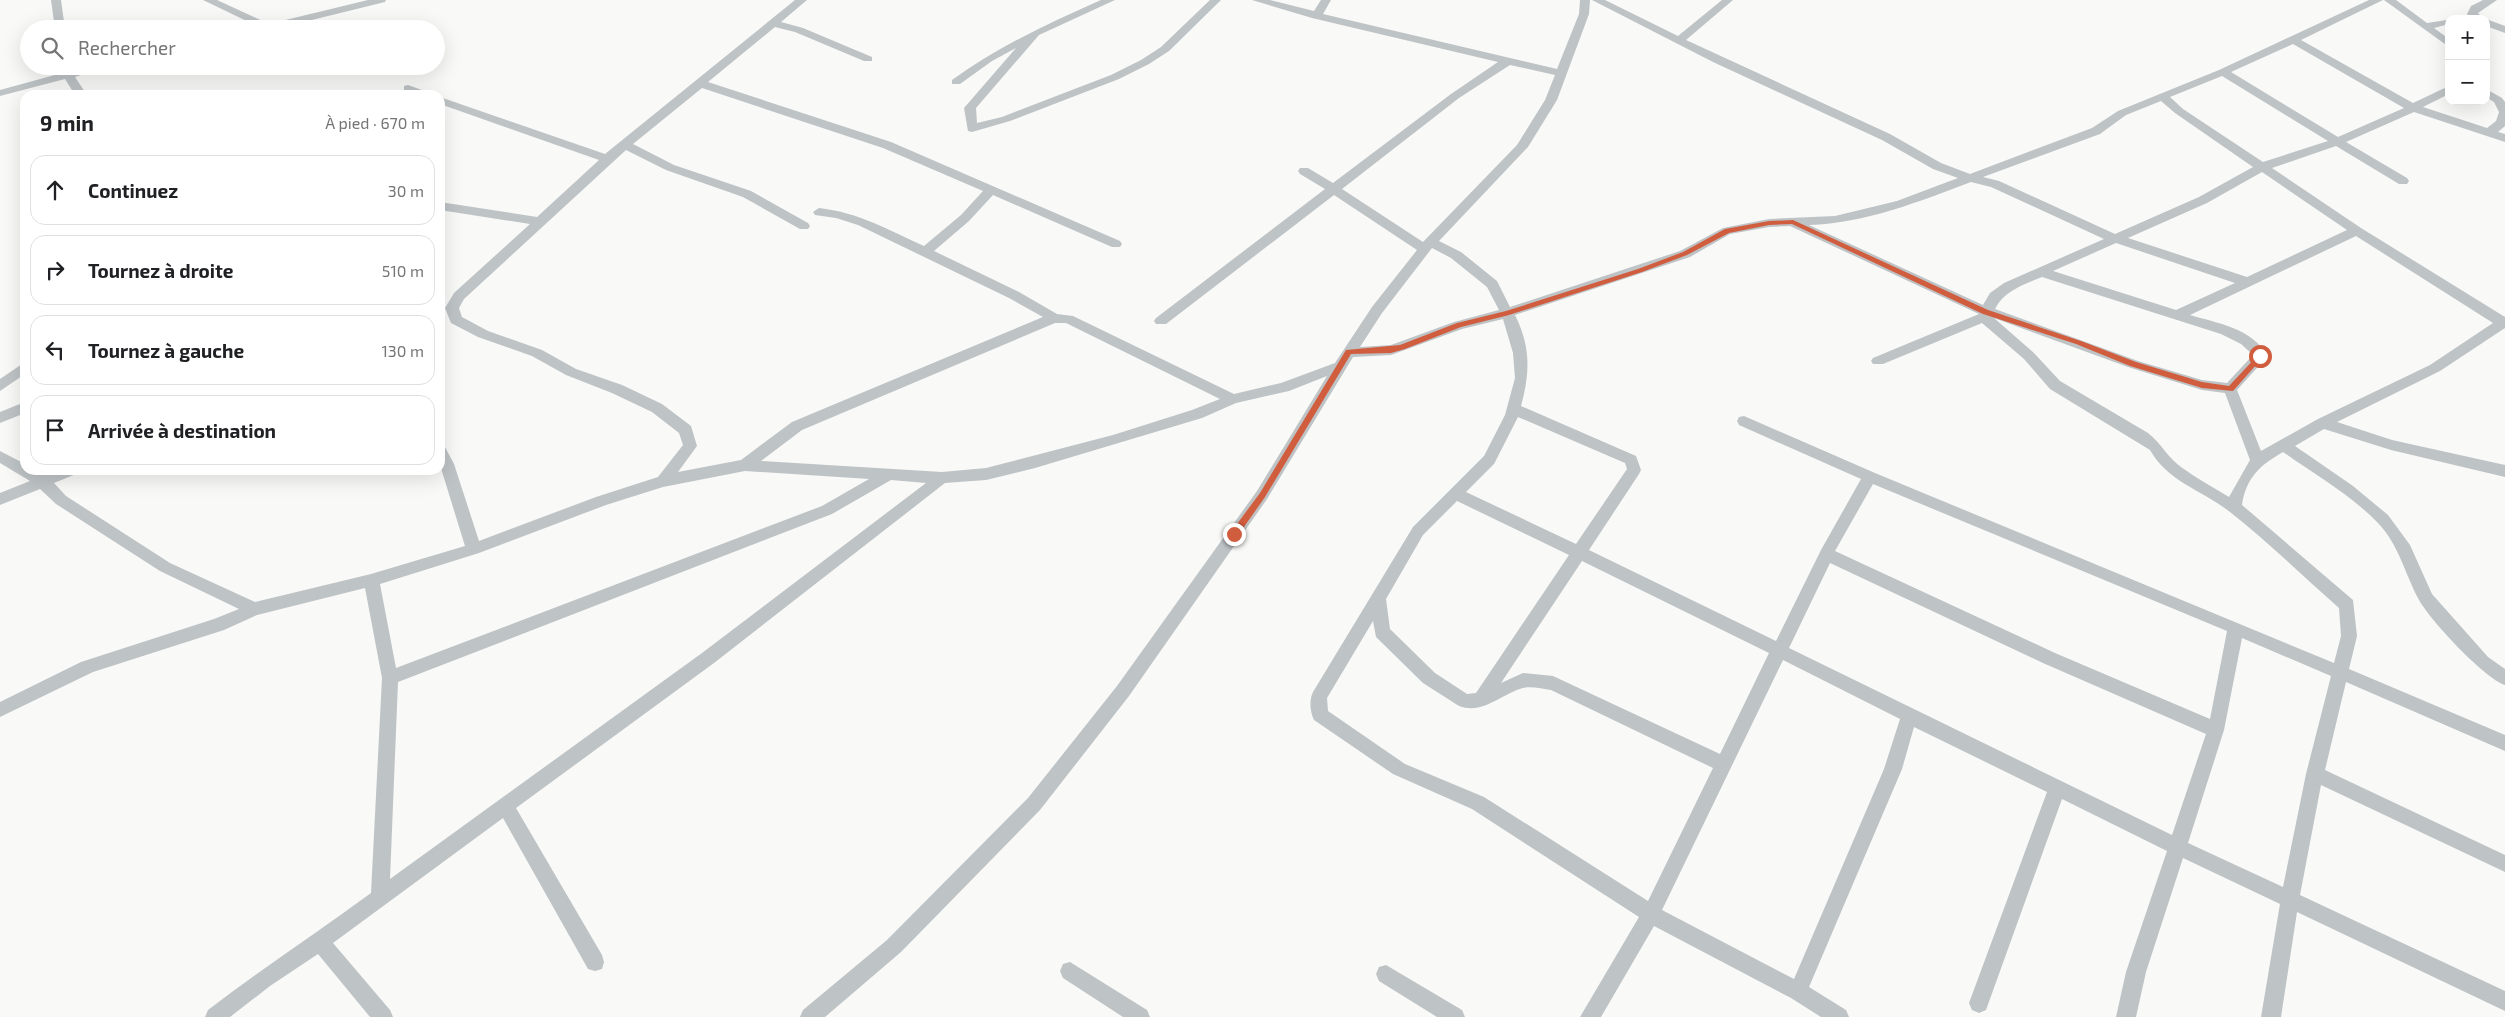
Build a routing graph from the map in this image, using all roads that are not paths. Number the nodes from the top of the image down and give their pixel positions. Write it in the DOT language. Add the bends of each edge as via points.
graph roads {
  1 [pos="56,0"];
  2 [pos="208,0"];
  3 [pos="337,0"];
  4 [pos="381,0"];
  5 [pos="802,0"];
  6 [pos="1110,0"];
  7 [pos="1216,0"];
  8 [pos="1257,0"];
  9 [pos="1326,0"];
  10 [pos="1585,0"];
  11 [pos="1597,0"];
  12 [pos="1728,0"];
  13 [pos="2378,0"];
  14 [pos="2389,0"];
  15 [pos="2492,0"];
  16 [pos="361,6"];
  17 [pos="2476,15"];
  18 [pos="1316,16"];
  19 [pos="59,20"];
  20 [pos="247,20"];
  21 [pos="299,20"];
  22 [pos="2445,22"];
  23 [pos="774,24"];
  24 [pos="2490,24"];
  25 [pos="2425,27"];
  26 [pos="2505,30"];
  27 [pos="1034,33"];
  28 [pos="2292,39"];
  29 [pos="1680,40"];
  30 [pos="2445,41"];
  31 [pos="868,59"];
  32 [pos="1508,61"];
  33 [pos="2223,72"];
  34 [pos="1561,73"];
  35 [pos="55,75"];
  36 [pos="69,75"];
  37 [pos="956,82"];
  38 [pos="702,84"];
  39 [pos="408,88"];
  40 [pos="78,90"];
  41 [pos="413,90"];
  42 [pos="2445,90"];
  43 [pos="0,93"];
  44 [pos="2490,95"];
  45 [pos="2163,97"];
  46 [pos="445,102"];
  47 [pos="2413,108"];
  48 [pos="2505,112"];
  49 [pos="2488,134"];
  50 [pos="2505,138"];
  51 [pos="2338,141"];
  52 [pos="626,145"];
  53 [pos="607,159"];
  54 [pos="2262,167"];
  55 [pos="1304,171"];
  56 [pos="1969,178"];
  57 [pos="2403,180"];
  58 [pos="992,189"];
  59 [pos="1334,190"];
  60 [pos="445,207"];
  61 [pos="818,212"];
  62 [pos="538,221"];
  63 [pos="1793,222"];
  64 [pos="804,226"];
  65 [pos="2357,231"];
  66 [pos="2113,238"];
  67 [pos="1116,244"];
  68 [pos="1427,245"];
  69 [pos="925,252"];
  70 [pos="2040,272"];
  71 [pos="2247,282"];
  72 [pos="446,308"];
  73 [pos="1507,313"];
  74 [pos="1985,314"];
  75 [pos="2177,315"];
  76 [pos="1054,318"];
  77 [pos="1161,321"];
  78 [pos="2504,322"];
  79 [pos="1349,352"];
  80 [pos="1878,361"];
  81 [pos="1340,366"];
  82 [pos="20,371"];
  83 [pos="0,386"];
  84 [pos="2230,389"];
  85 [pos="1233,399"];
  86 [pos="1514,409"];
  87 [pos="20,410"];
  88 [pos="0,418"];
  89 [pos="1744,421"];
  90 [pos="2323,423"];
  91 [pos="2283,445"];
  92 [pos="0,456"];
  93 [pos="445,460"];
  94 [pos="2257,460"];
  95 [pos="744,465"];
  96 [pos="20,468"];
  97 [pos="2505,471"];
  98 [pos="890,474"];
  99 [pos="32,475"];
  100 [pos="58,475"];
  101 [pos="1870,477"];
  102 [pos="942,478"];
  103 [pos="663,480"];
  104 [pos="42,481"];
  105 [pos="1456,494"];
  106 [pos="0,499"];
  107 [pos="2234,507"];
  108 [pos="474,549"];
  109 [pos="1578,552"];
  110 [pos="1826,554"];
  111 [pos="371,580"];
  112 [pos="1378,600"];
  113 [pos="254,609"];
  114 [pos="2236,628"];
  115 [pos="1778,651"];
  116 [pos="2340,672"];
  117 [pos="390,678"];
  118 [pos="2505,678"];
  119 [pos="1481,700"];
  120 [pos="0,710"];
  121 [pos="1909,716"];
  122 [pos="2216,730"];
  123 [pos="2505,743"];
  124 [pos="1723,764"];
  125 [pos="2315,774"];
  126 [pos="2057,789"];
  127 [pos="506,807"];
  128 [pos="2178,847"];
  129 [pos="2505,864"];
  130 [pos="380,898"];
  131 [pos="2290,900"];
  132 [pos="1652,914"];
  133 [pos="320,942"];
  134 [pos="595,962"];
  135 [pos="1070,971"];
  136 [pos="1386,974"];
  137 [pos="1798,991"];
  138 [pos="2505,1001"];
  139 [pos="1979,1003"];
  140 [pos="215,1017"];
  141 [pos="383,1017"];
  142 [pos="810,1017"];
  143 [pos="1140,1017"];
  144 [pos="1456,1017"];
  145 [pos="1590,1017"];
  146 [pos="1839,1017"];
  147 [pos="2126,1017"];
  148 [pos="2271,1017"];
  1 -- 19 [label="street"];
  2 -- 20 [label="street"];
  3 -- 16 [label="street"];
  4 -- 16 [label="street"];
  5 -- 23 [label="street"];
  6 -- 27 [label="street"];
  7 -- 27 [label="street" via="1165,50 1145,62 1006,119 972,128 970,108"];
  8 -- 18 [label="street"];
  9 -- 18 [label="street"];
  10 -- 34 [label="street" via="1584,14"];
  11 -- 29 [label="street"];
  12 -- 29 [label="street"];
  13 -- 28 [label="street"];
  14 -- 25 [label="street"];
  15 -- 17 [label="street" via="2475,8"];
  16 -- 21 [label="street"];
  18 -- 32 [label="street"];
  22 -- 25 [label="street"];
  23 -- 31 [label="street" via="799,30"];
  23 -- 38 [label="street"];
  24 -- 26 [label="street"];
  25 -- 30 [label="street"];
  27 -- 37 [label="street"];
  28 -- 33 [label="street"];
  28 -- 47 [label="street"];
  29 -- 56 [label="street" via="1886,137 1937,166"];
  32 -- 34 [label="street"];
  32 -- 59 [label="street" via="1455,96"];
  33 -- 45 [label="street"];
  33 -- 51 [label="street"];
  34 -- 68 [label="street" via="1551,100 1522,147"];
  35 -- 43 [label="street"];
  36 -- 40 [label="street"];
  38 -- 52 [label="street"];
  38 -- 58 [label="street" via="887,145"];
  39 -- 41 [label="street"];
  42 -- 47 [label="street"];
  44 -- 48 [label="street" via="2498,100"];
  45 -- 54 [label="street"];
  45 -- 56 [label="street" via="2122,113 2096,132"];
  46 -- 53 [label="street"];
  47 -- 49 [label="street"];
  47 -- 51 [label="street"];
  48 -- 49 [label="street" via="2501,122"];
  49 -- 50 [label="street"];
  51 -- 54 [label="street"];
  51 -- 57 [label="street"];
  52 -- 53 [label="street"];
  52 -- 64 [label="street" via="672,170 748,195"];
  53 -- 62 [label="street"];
  54 -- 65 [label="street"];
  54 -- 66 [label="street" via="2203,200"];
  55 -- 59 [label="street"];
  56 -- 63 [label="street" via="1866,214 1835,220"];
  56 -- 66 [label="street" via="2030,198"];
  58 -- 67 [label="street"];
  58 -- 69 [label="street" via="965,218"];
  59 -- 68 [label="street"];
  59 -- 77 [label="street"];
  60 -- 62 [label="street"];
  61 -- 69 [label="street" via="862,222"];
  62 -- 72 [label="street"];
  63 -- 73 [label="street" via="1728,231 1685,254"];
  63 -- 74 [label="street"];
  65 -- 71 [label="street"];
  65 -- 78 [label="street"];
  66 -- 70 [label="street"];
  66 -- 71 [label="street"];
  68 -- 73 [label="street" via="1456,255 1492,284"];
  68 -- 79 [label="street"];
  69 -- 76 [label="street"];
  70 -- 74 [label="street" via="1995,296"];
  70 -- 75 [label="street"];
  71 -- 75 [label="street"];
  72 -- 103 [label="street" via="456,320 484,334 537,353 571,372 636,397 686,430 690,446"];
  73 -- 79 [label="street" via="1460,325 1391,350"];
  73 -- 86 [label="street" via="1520,353 1522,378"];
  74 -- 80 [label="street"];
  74 -- 84 [label="street" via="2000,315 2180,379"];
  74 -- 107 [label="street" via="2055,385 2143,437 2155,446 2175,471"];
  75 -- 84 [label="street" via="2226,331 2257,348 2260,356"];
  76 -- 85 [label="street" via="1068,319"];
  76 -- 95 [label="street" via="797,426"];
  78 -- 90 [label="street" via="2435,368"];
  79 -- 81 [label="street"];
  81 -- 85 [label="street" via="1284,387"];
  81 -- 142 [label="street" via="1262,495 1123,691 1034,804 894,946"];
  82 -- 83 [label="street"];
  84 -- 94 [label="street"];
  85 -- 102 [label="street" via="1197,414 1035,462 986,474"];
  86 -- 105 [label="street" via="1489,460"];
  86 -- 109 [label="street" via="1631,460 1634,470"];
  87 -- 88 [label="street"];
  89 -- 101 [label="street"];
  90 -- 91 [label="street"];
  90 -- 97 [label="street" via="2391,445"];
  91 -- 94 [label="street"];
  91 -- 118 [label="street" via="2348,490 2383,520 2405,549 2419,585 2432,605 2482,662"];
  92 -- 96 [label="street"];
  93 -- 108 [label="street"];
  94 -- 107 [label="street" via="2243,480"];
  95 -- 98 [label="street"];
  95 -- 103 [label="street"];
  98 -- 102 [label="street"];
  98 -- 117 [label="street" via="827,510"];
  99 -- 104 [label="street"];
  100 -- 104 [label="street"];
  101 -- 110 [label="street"];
  101 -- 114 [label="street"];
  102 -- 127 [label="street" via="708,658"];
  103 -- 108 [label="street"];
  104 -- 106 [label="street"];
  104 -- 113 [label="street" via="61,500 165,567"];
  105 -- 109 [label="street"];
  105 -- 112 [label="street" via="1418,531"];
  107 -- 116 [label="street" via="2347,604 2349,636"];
  108 -- 111 [label="street"];
  109 -- 115 [label="street"];
  109 -- 119 [label="street"];
  110 -- 115 [label="street"];
  110 -- 122 [label="street" via="2049,658"];
  111 -- 113 [label="street"];
  111 -- 117 [label="street"];
  112 -- 119 [label="street" via="1382,632 1429,678 1465,701"];
  112 -- 132 [label="street" via="1320,697 1320,714 1399,769 1478,803"];
  113 -- 120 [label="street" via="218,625 87,668"];
  114 -- 116 [label="street"];
  114 -- 122 [label="street"];
  115 -- 121 [label="street"];
  115 -- 124 [label="street"];
  116 -- 123 [label="street"];
  116 -- 125 [label="street"];
  117 -- 130 [label="street"];
  119 -- 124 [label="street" via="1523,680 1553,683"];
  121 -- 126 [label="street"];
  121 -- 137 [label="street" via="1893,769"];
  122 -- 128 [label="street"];
  124 -- 132 [label="street"];
  125 -- 129 [label="street"];
  125 -- 131 [label="street"];
  126 -- 128 [label="street"];
  126 -- 139 [label="street"];
  127 -- 130 [label="street"];
  127 -- 134 [label="street"];
  128 -- 131 [label="street"];
  128 -- 147 [label="street" via="2136,972"];
  130 -- 133 [label="street"];
  131 -- 138 [label="street"];
  131 -- 148 [label="street"];
  132 -- 137 [label="street"];
  132 -- 145 [label="street"];
  133 -- 140 [label="street" via="263,979"];
  133 -- 141 [label="street"];
  135 -- 143 [label="street"];
  136 -- 144 [label="street"];
  137 -- 146 [label="street"];
}
